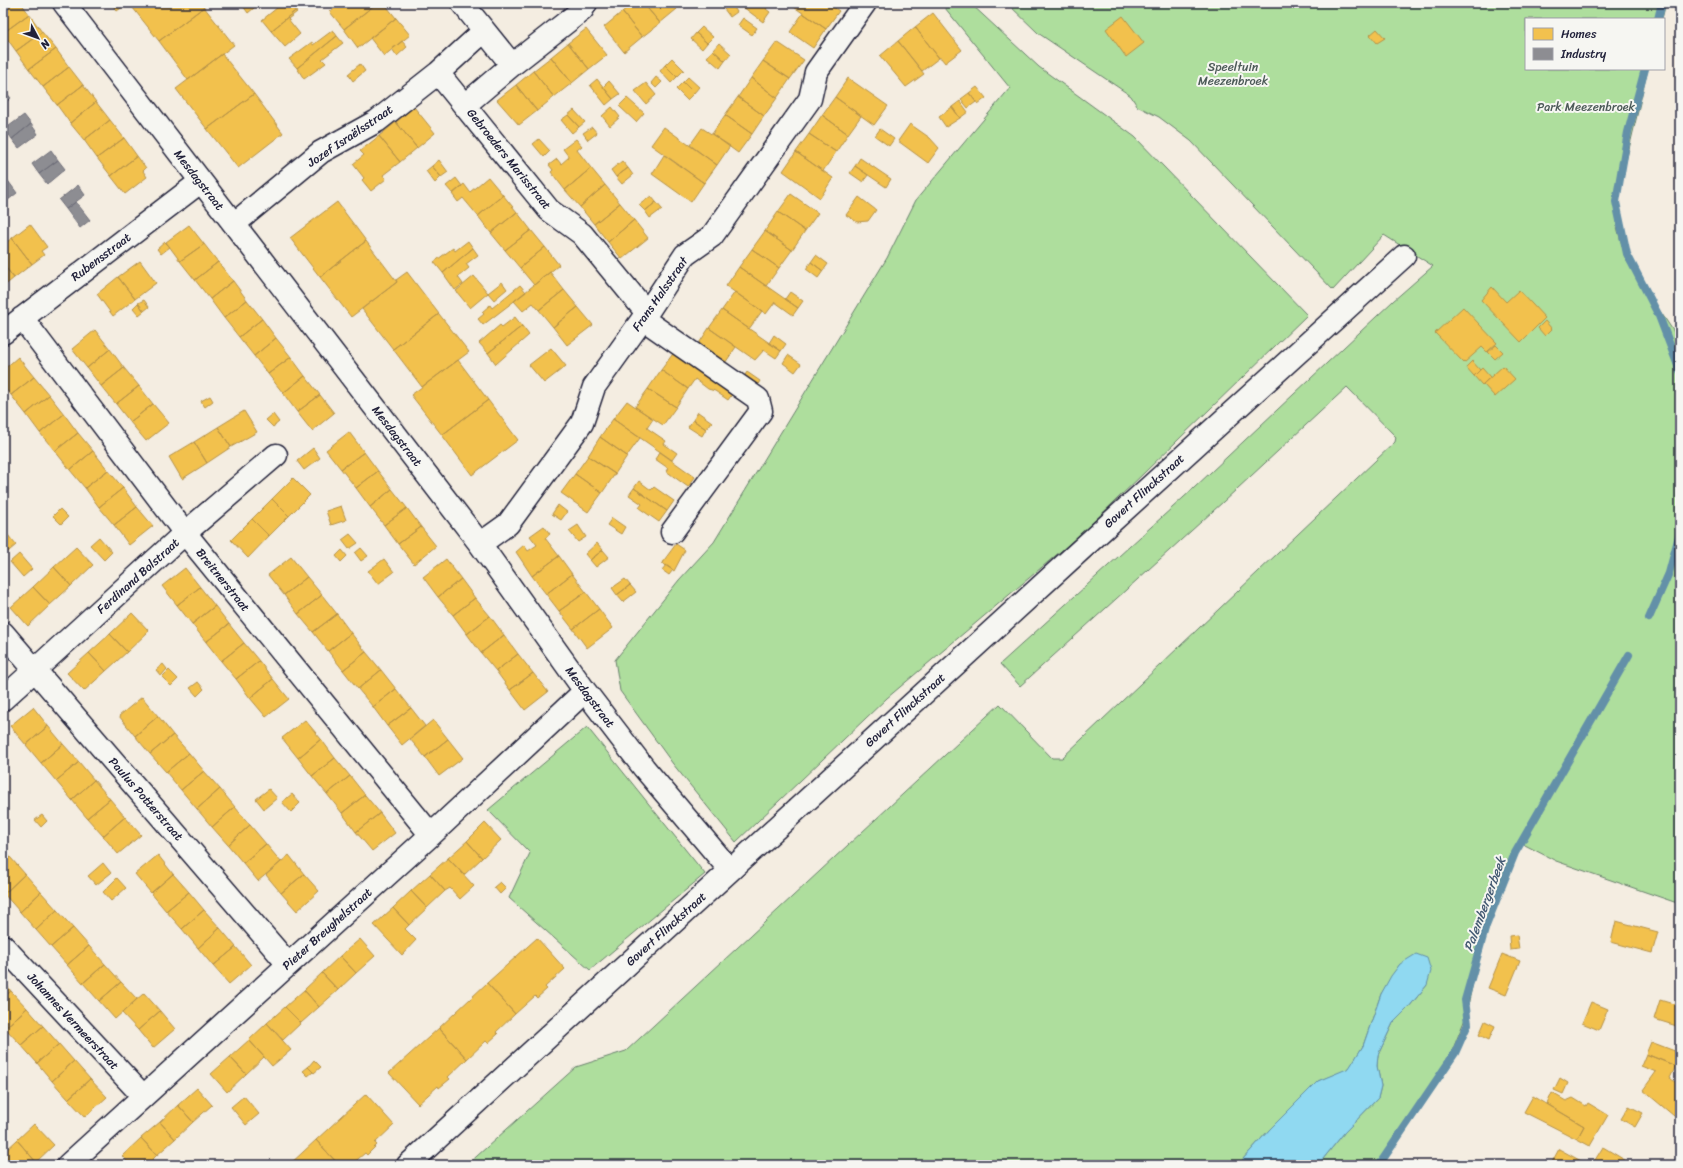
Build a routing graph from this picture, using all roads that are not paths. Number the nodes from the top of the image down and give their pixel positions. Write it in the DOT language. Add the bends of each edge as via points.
graph roads {
  1 [pos="64,3"];
  2 [pos="462,3"];
  3 [pos="586,3"];
  4 [pos="865,3"];
  5 [pos="484,31"];
  6 [pos="512,65"];
  7 [pos="438,73"];
  8 [pos="465,105"];
  9 [pos="200,182"];
  10 [pos="234,224"];
  11 [pos="1404,256"];
  12 [pos="645,316"];
  13 [pos="22,318"];
  14 [pos="3,333"];
  15 [pos="276,455"];
  16 [pos="672,532"];
  17 [pos="185,533"];
  18 [pos="480,544"];
  19 [pos="3,634"];
  20 [pos="34,671"];
  21 [pos="585,691"];
  22 [pos="3,699"];
  23 [pos="431,835"];
  24 [pos="730,870"];
  25 [pos="3,946"];
  26 [pos="288,964"];
  27 [pos="143,1096"];
  28 [pos="68,1165"];
  29 [pos="408,1165"];
  1 -- 9 [label="street, Mesdagstraat"];
  2 -- 5 [label="street"];
  3 -- 6 [label="street" via="582,10"];
  4 -- 12 [label="street, Frans Halsstraat" via="816,72 810,99 712,236 685,256"];
  5 -- 6 [label="street"];
  5 -- 7 [label="street, Jozef Israëlsstraat"];
  6 -- 8 [label="street"];
  7 -- 8 [label="street, Gebroeders Marisstraat"];
  7 -- 10 [label="street, Jozef Israëlsstraat" via="377,120 321,152"];
  8 -- 12 [label="street, Gebroeders Marisstraat" via="549,210 582,234"];
  9 -- 10 [label="street, Mesdagstraat"];
  9 -- 13 [label="street, Rubensstraat"];
  10 -- 18 [label="street, Mesdagstraat"];
  11 -- 24 [label="street, Govert Flinckstraat"];
  12 -- 16 [label="street, Gebroeders Marisstraat" via="758,398 761,411"];
  12 -- 18 [label="street, Frans Halsstraat" via="594,387 582,423 567,444 508,524"];
  13 -- 14 [label="street, Rubensstraat"];
  13 -- 17 [label="street, Breitnerstraat"];
  15 -- 17 [label="street, Ferdinand Bolstraat"];
  17 -- 20 [label="street, Ferdinand Bolstraat"];
  17 -- 23 [label="street, Breitnerstraat"];
  18 -- 21 [label="street, Mesdagstraat"];
  19 -- 20 [label="street, Paulus Potterstraat"];
  20 -- 22 [label="street, Ferdinand Bolstraat"];
  20 -- 26 [label="street, Paulus Potterstraat"];
  21 -- 23 [label="street, Pieter Breughelstraat"];
  21 -- 24 [label="street, Mesdagstraat" via="644,768"];
  23 -- 26 [label="street, Pieter Breughelstraat"];
  24 -- 29 [label="street, Govert Flinckstraat"];
  25 -- 27 [label="street, Johannes Vermeerstraat"];
  26 -- 27 [label="street, Pieter Breughelstraat"];
  27 -- 28 [label="street, Pieter Breughelstraat"];
}
